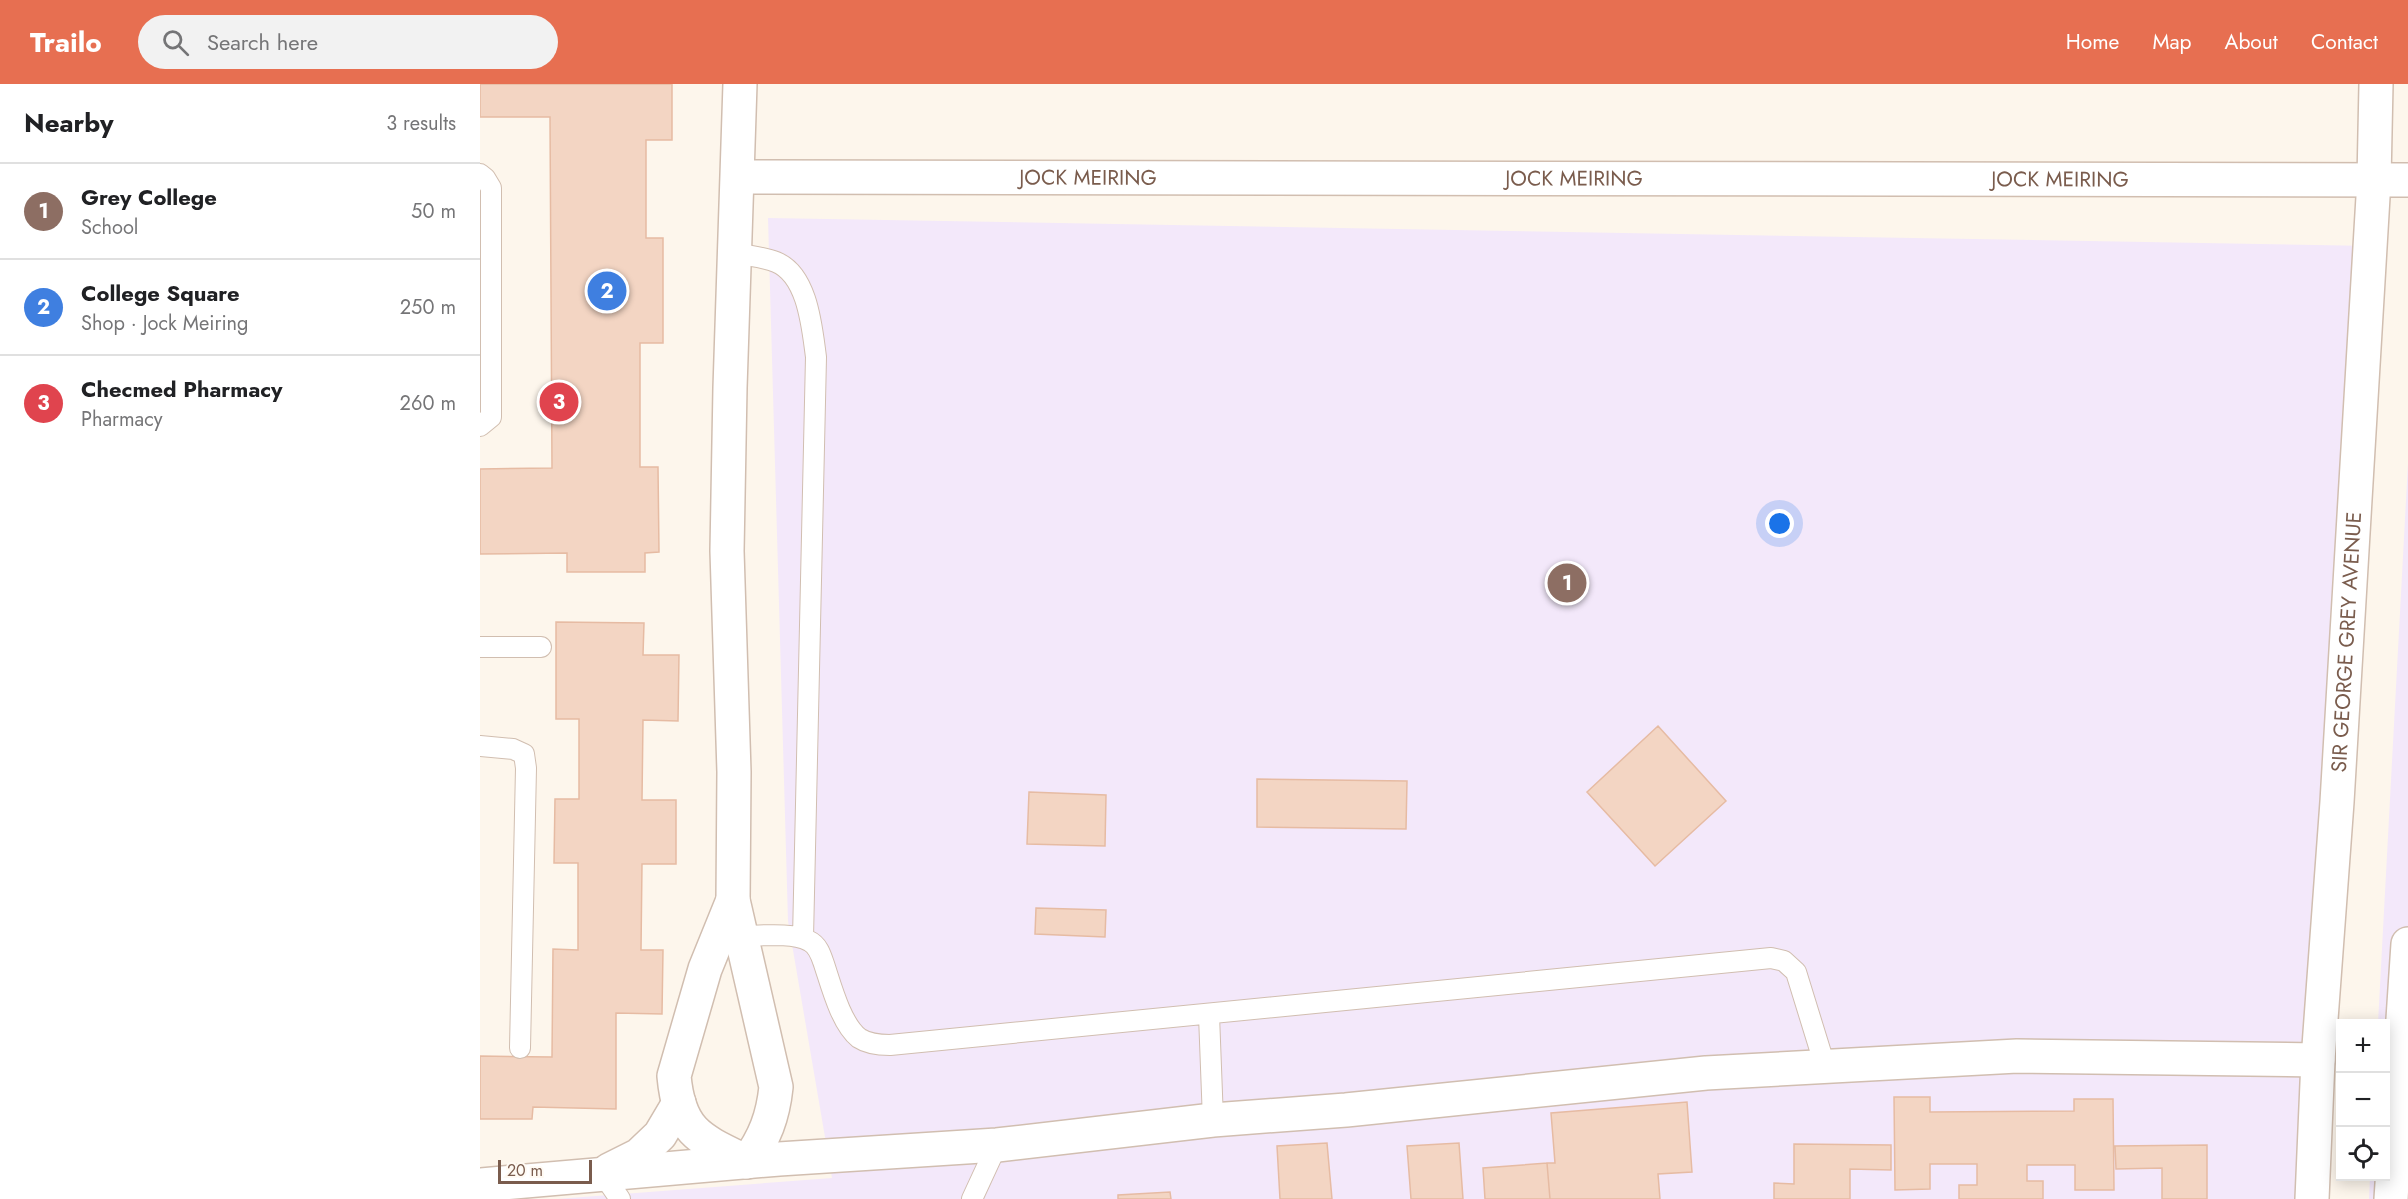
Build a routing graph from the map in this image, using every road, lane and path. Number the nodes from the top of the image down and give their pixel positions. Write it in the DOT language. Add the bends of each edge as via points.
graph roads {
  1 [pos="740,84"];
  2 [pos="2376,84"];
  3 [pos="480,174"];
  4 [pos="738,177"];
  5 [pos="2374,180"];
  6 [pos="2408,180"];
  7 [pos="486,245"];
  8 [pos="735,253"];
  9 [pos="486,347"];
  10 [pos="480,426"];
  11 [pos="480,646"];
  12 [pos="541,647"];
  13 [pos="480,746"];
  14 [pos="729,936"];
  15 [pos="803,938"];
  16 [pos="2408,944"];
  17 [pos="1209,1015"];
  18 [pos="520,1048"];
  19 [pos="2318,1060"];
  20 [pos="1825,1065"];
  21 [pos="679,1103"];
  22 [pos="1213,1120"];
  23 [pos="997,1145"];
  24 [pos="747,1162"];
  25 [pos="480,1185"];
  26 [pos="611,1186"];
  27 [pos="972,1199"];
  28 [pos="2312,1199"];
  29 [pos="2391,1199"];
  1 -- 4 [label="street"];
  2 -- 5 [label="street, SIR GEORGE GREY AVENUE"];
  3 -- 7 [label="lane" via="491,188"];
  4 -- 5 [label="street, JOCK MEIRING"];
  4 -- 8 [label="street"];
  5 -- 6 [label="street, JOCK MEIRING"];
  5 -- 19 [label="street, SIR GEORGE GREY AVENUE"];
  7 -- 9 [label="lane"];
  8 -- 14 [label="street" via="727,551 734,772"];
  8 -- 15 [label="lane" via="777,262 791,273 808,304 816,357"];
  9 -- 10 [label="lane" via="491,417"];
  11 -- 12 [label="lane"];
  13 -- 18 [label="lane" via="524,754 526,768"];
  14 -- 15 [label="lane"];
  14 -- 21 [label="street" via="705,969 674,1076"];
  14 -- 24 [label="street" via="776,1087 774,1110 758,1148"];
  15 -- 17 [label="lane" via="819,952 848,1024 859,1038 874,1044 914,1044"];
  16 -- 29 [label="street"];
  17 -- 20 [label="lane" via="1771,958 1784,961 1796,972"];
  17 -- 22 [label="lane"];
  19 -- 20 [label="street" via="2017,1056"];
  19 -- 28 [label="street, SIR GEORGE GREY AVENUE"];
  20 -- 22 [label="street" via="1706,1072"];
  21 -- 24 [label="street" via="693,1132"];
  21 -- 26 [label="street" via="660,1135"];
  22 -- 23 [label="street"];
  23 -- 24 [label="street"];
  23 -- 27 [label="lane"];
  24 -- 26 [label="street"];
  25 -- 26 [label="street"];
}
